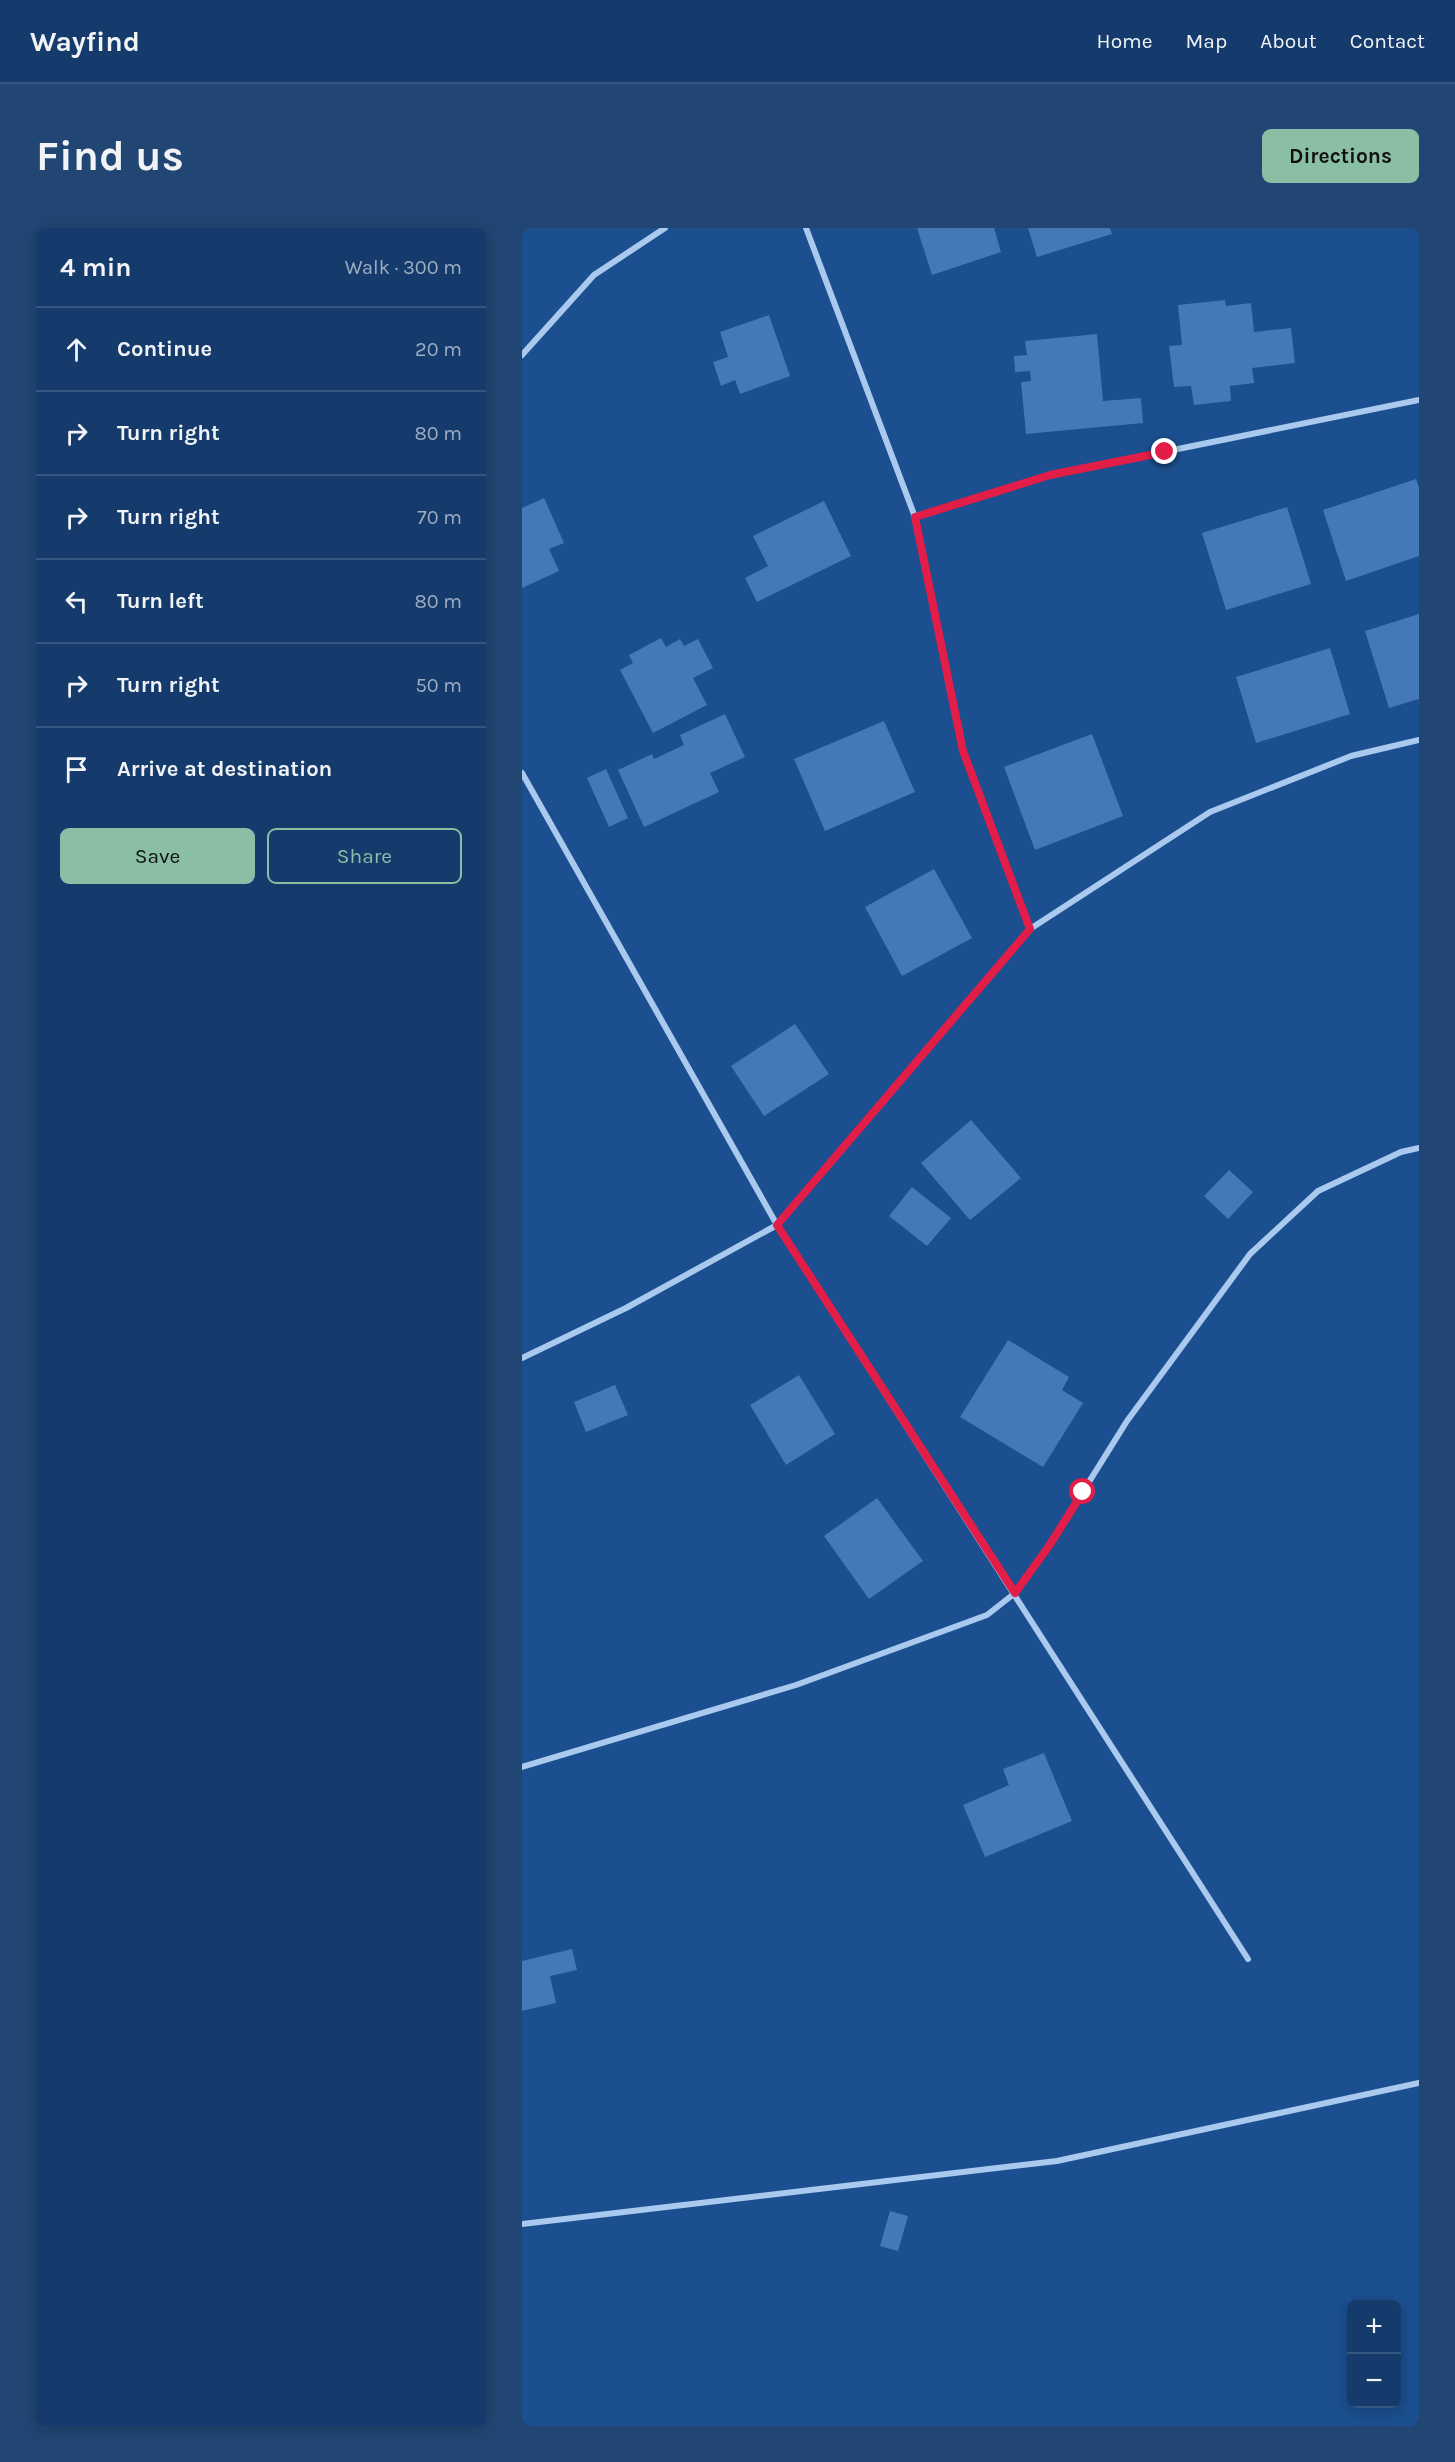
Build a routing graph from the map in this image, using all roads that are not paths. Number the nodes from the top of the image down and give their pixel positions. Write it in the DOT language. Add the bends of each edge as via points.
graph roads {
  1 [pos="665,228"];
  2 [pos="806,228"];
  3 [pos="522,355"];
  4 [pos="1419,399"];
  5 [pos="915,517"];
  6 [pos="1419,740"];
  7 [pos="522,772"];
  8 [pos="1030,929"];
  9 [pos="1419,1148"];
  10 [pos="777,1225"];
  11 [pos="522,1358"];
  12 [pos="1015,1593"];
  13 [pos="522,1767"];
  14 [pos="1248,1959"];
  15 [pos="1419,2083"];
  16 [pos="522,2224"];
  1 -- 3 [label="street" via="594,275"];
  2 -- 5 [label="street"];
  4 -- 5 [label="street" via="1050,475"];
  5 -- 8 [label="street" via="963,751"];
  6 -- 8 [label="street" via="1351,756 1210,812"];
  7 -- 10 [label="street"];
  8 -- 10 [label="street"];
  9 -- 12 [label="street" via="1401,1152 1318,1191 1250,1254 1127,1421"];
  10 -- 11 [label="street" via="626,1308"];
  10 -- 12 [label="street"];
  12 -- 13 [label="street" via="987,1615 796,1685"];
  12 -- 14 [label="street"];
  15 -- 16 [label="street" via="1057,2161"];
}
